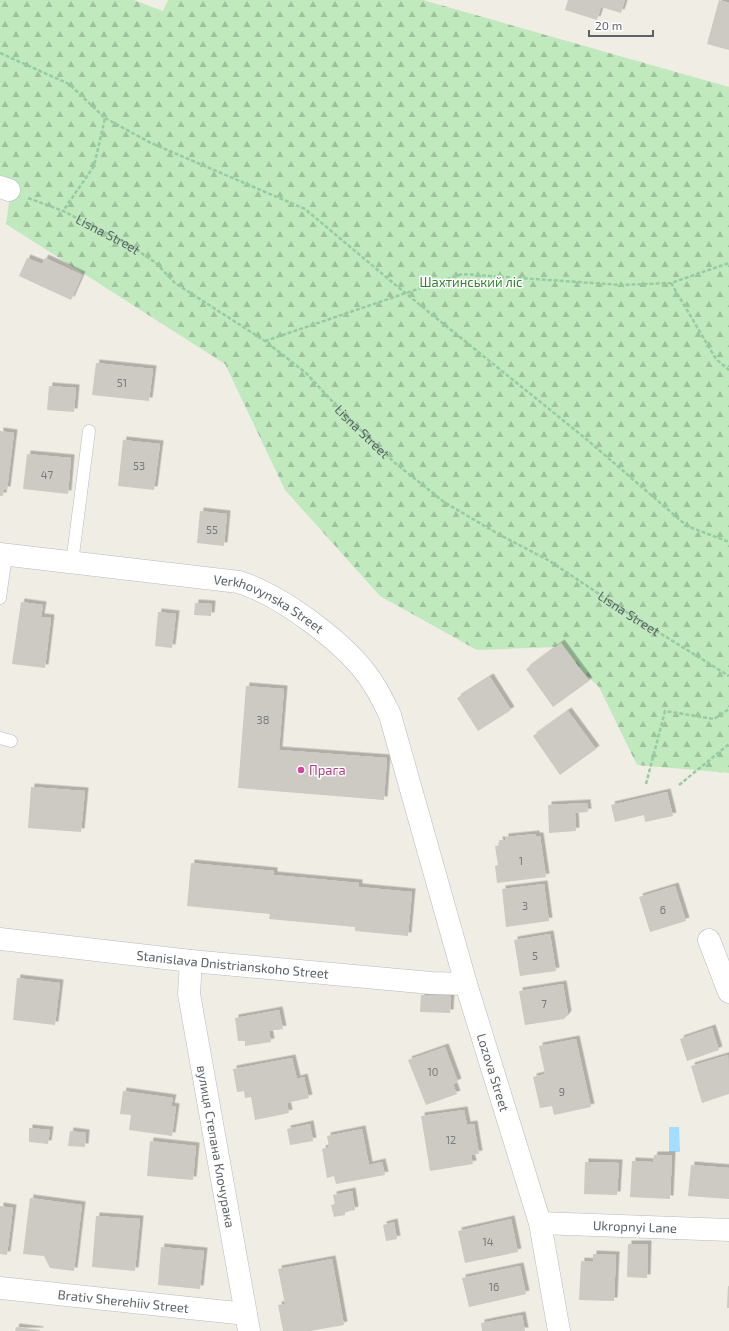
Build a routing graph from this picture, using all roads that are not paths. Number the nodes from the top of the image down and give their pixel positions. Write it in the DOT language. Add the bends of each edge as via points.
graph roads {
  1 [pos="89,431"];
  2 [pos="3,554"];
  3 [pos="72,563"];
  4 [pos="0,598"];
  5 [pos="418,817"];
  6 [pos="0,939"];
  7 [pos="709,940"];
  8 [pos="191,961"];
  9 [pos="466,984"];
  10 [pos="729,992"];
  11 [pos="540,1223"];
  12 [pos="729,1230"];
  13 [pos="0,1288"];
  14 [pos="248,1322"];
  15 [pos="559,1331"];
  1 -- 3 [label="lane"];
  2 -- 3 [label="street, Verkhovynska Street"];
  2 -- 4 [label="lane"];
  3 -- 5 [label="street, Verkhovynska Street" via="239,582 253,586 315,625 352,657 374,684 390,715"];
  5 -- 9 [label="street, Lozova Street"];
  6 -- 8 [label="street, Stanislava Dnistrianskoho Street"];
  7 -- 10 [label="street"];
  8 -- 9 [label="street, Stanislava Dnistrianskoho Street" via="430,983"];
  8 -- 14 [label="street, вулиця Степана Клочурака" via="189,994"];
  9 -- 11 [label="street, Lozova Street"];
  11 -- 12 [label="street, Ukropnyi Lane"];
  11 -- 15 [label="street, Lozova Street"];
  13 -- 14 [label="street, Brativ Sherehiiv Street"];
}
